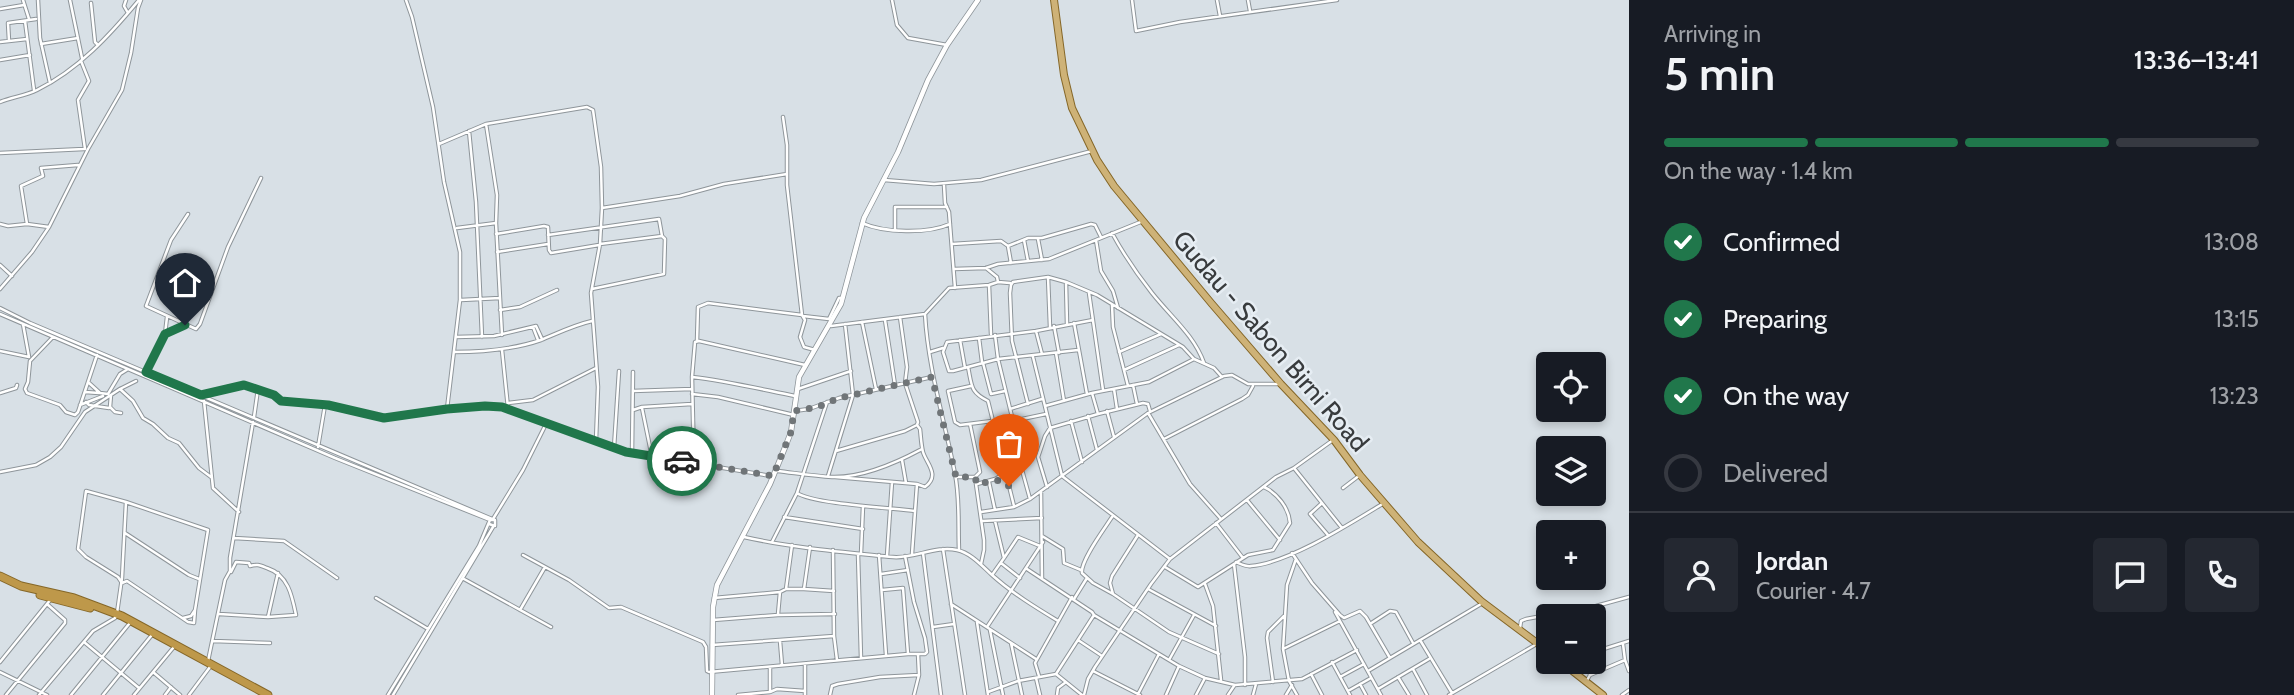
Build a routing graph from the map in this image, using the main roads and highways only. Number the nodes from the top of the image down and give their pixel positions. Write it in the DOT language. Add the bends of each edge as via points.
graph roads {
  1 [pos="1054,0"];
  2 [pos="0,576"];
  3 [pos="0,582"];
  4 [pos="116,615"];
  5 [pos="1536,642"];
  6 [pos="209,664"];
  7 [pos="1581,674"];
  8 [pos="237,679"];
  9 [pos="260,695"];
  10 [pos="268,695"];
  11 [pos="1603,695"];
  1 -- 5 [label="main road, Gudau - Sabon Birni Road" via="1072,108 1114,186 1430,554"];
  2 -- 4 [label="highway"];
  3 -- 4 [label="highway" via="50,601"];
  4 -- 6 [label="highway"];
  4 -- 6 [label="highway"];
  6 -- 8 [label="highway"];
  7 -- 11 [label="main road"];
  8 -- 9 [label="highway"];
  8 -- 10 [label="highway"];
}
